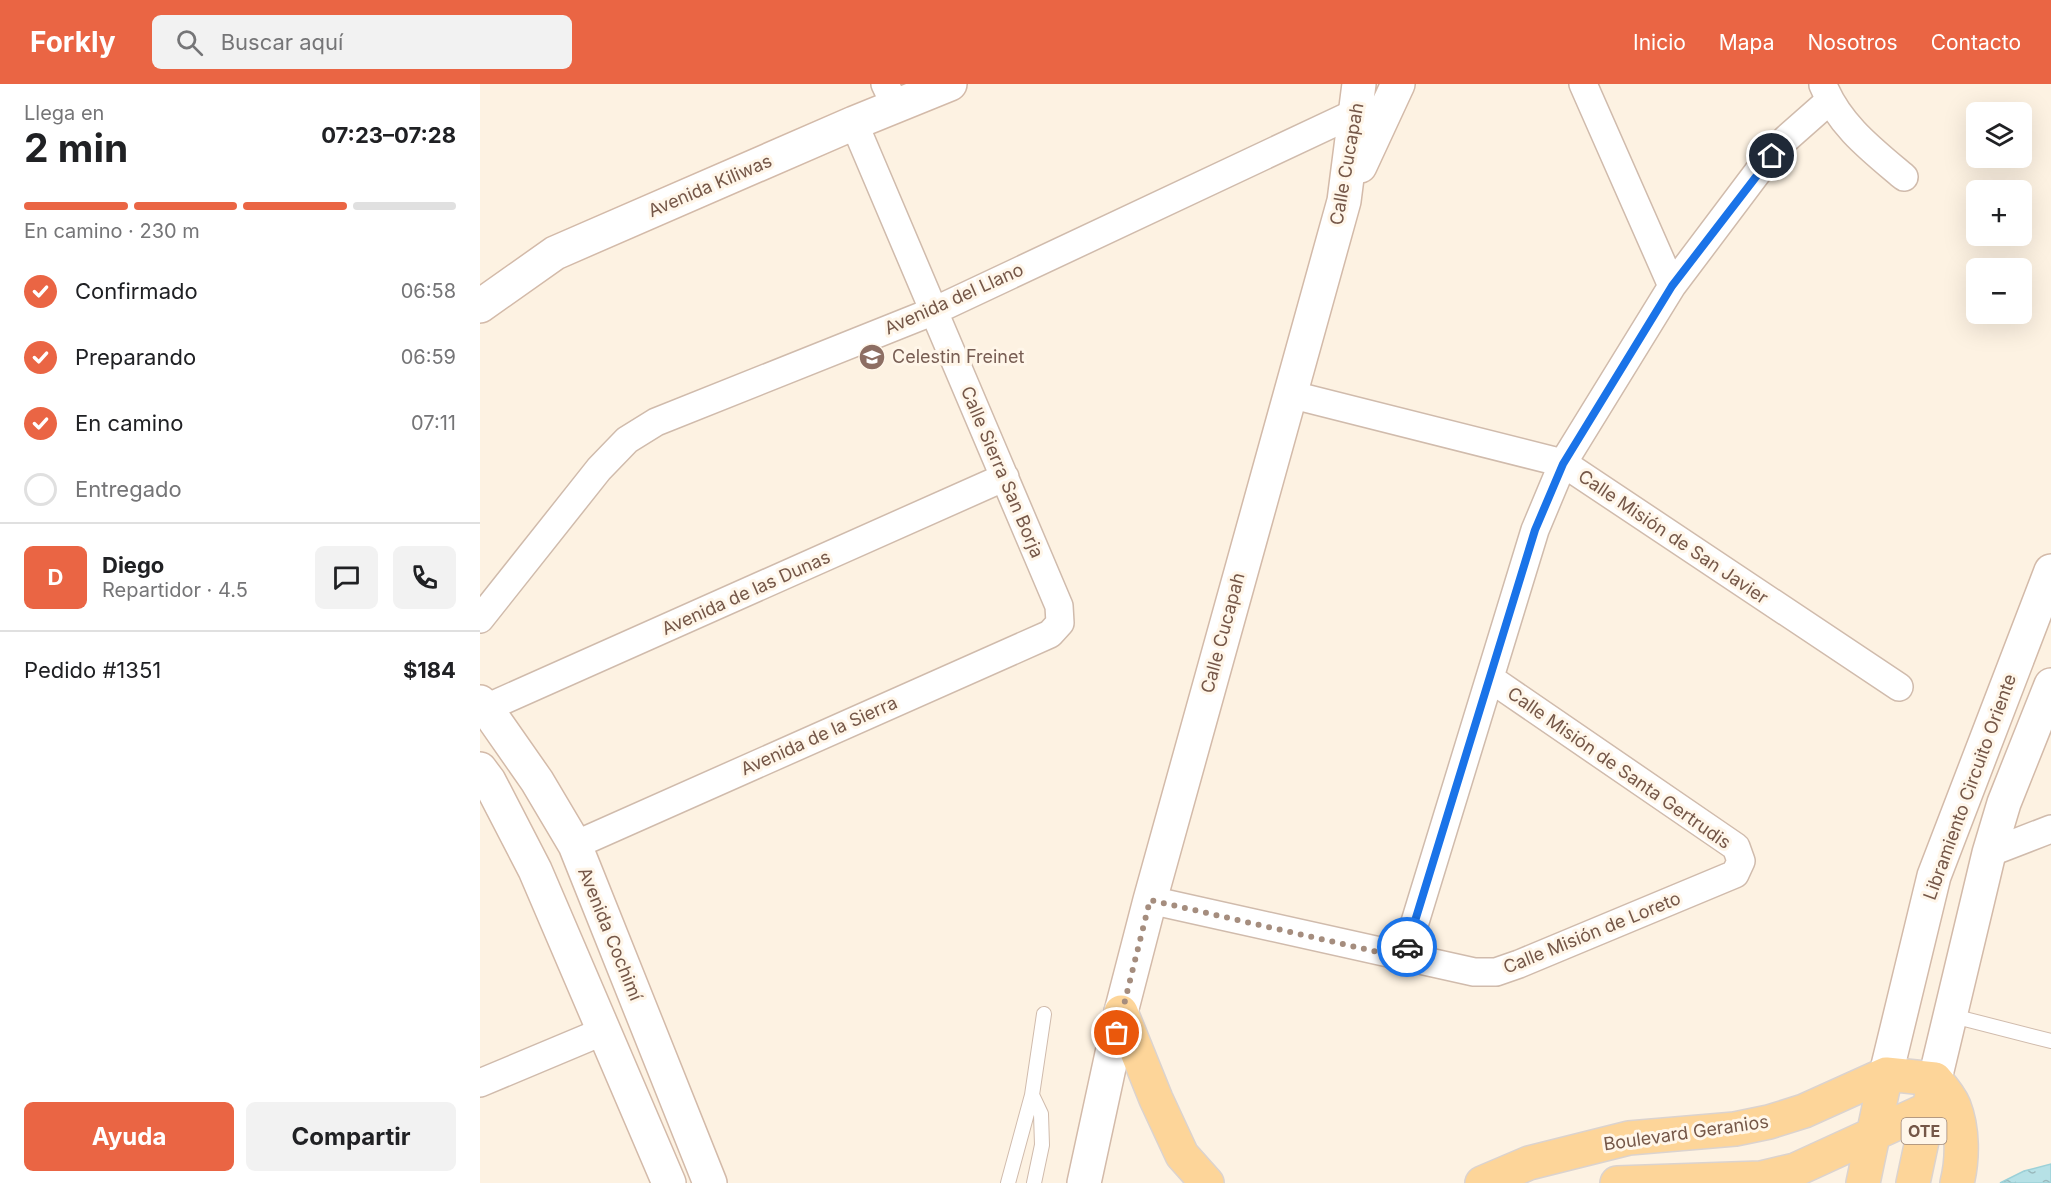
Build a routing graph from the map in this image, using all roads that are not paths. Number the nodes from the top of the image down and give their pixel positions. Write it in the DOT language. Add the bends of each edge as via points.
graph roads {
  1 [pos="950,84"];
  2 [pos="1398,84"];
  3 [pos="1583,84"];
  4 [pos="1826,93"];
  5 [pos="891,96"];
  6 [pos="1358,98"];
  7 [pos="854,123"];
  8 [pos="1904,177"];
  9 [pos="1344,201"];
  10 [pos="1672,286"];
  11 [pos="480,306"];
  12 [pos="934,311"];
  13 [pos="1289,394"];
  14 [pos="1563,464"];
  15 [pos="1005,477"];
  16 [pos="2051,571"];
  17 [pos="480,619"];
  18 [pos="1060,623"];
  19 [pos="1491,679"];
  20 [pos="2051,685"];
  21 [pos="1899,687"];
  22 [pos="483,705"];
  23 [pos="480,769"];
  24 [pos="2051,829"];
  25 [pos="574,845"];
  26 [pos="1989,853"];
  27 [pos="1741,861"];
  28 [pos="1150,900"];
  29 [pos="1404,958"];
  30 [pos="1121,1012"];
  31 [pos="1044,1014"];
  32 [pos="1949,1015"];
  33 [pos="604,1031"];
  34 [pos="2051,1041"];
  35 [pos="1886,1074"];
  36 [pos="480,1083"];
  37 [pos="1932,1094"];
  38 [pos="1032,1095"];
  39 [pos="1873,1136"];
  40 [pos="1766,1180"];
  41 [pos="669,1183"];
  42 [pos="710,1183"];
  43 [pos="1008,1183"];
  44 [pos="1034,1183"];
  45 [pos="1084,1183"];
  46 [pos="1207,1183"];
  47 [pos="1482,1183"];
  48 [pos="1617,1183"];
  49 [pos="1863,1183"];
  50 [pos="1913,1183"];
  51 [pos="1957,1183"];
  1 -- 5 [label="street, Avenida Kiliwas"];
  2 -- 9 [label="street"];
  3 -- 10 [label="street"];
  4 -- 8 [label="street" via="1855,135"];
  4 -- 10 [label="street" via="1779,147"];
  5 -- 7 [label="street, Avenida Kiliwas"];
  6 -- 9 [label="street, Calle Cucapah"];
  6 -- 12 [label="street, Avenida del Llano"];
  7 -- 11 [label="street, Avenida Kiliwas" via="555,253"];
  7 -- 12 [label="street, Calle Sierra San Borja"];
  9 -- 13 [label="street, Calle Cucapah"];
  10 -- 14 [label="street"];
  12 -- 15 [label="street, Calle Sierra San Borja"];
  12 -- 17 [label="street, Avenida del Llano" via="656,422 627,440 599,469"];
  13 -- 14 [label="street, Calle Misión de San Javier"];
  13 -- 28 [label="street, Calle Cucapah"];
  14 -- 19 [label="street" via="1535,530"];
  14 -- 21 [label="street, Calle Misión de San Javier"];
  15 -- 18 [label="street, Calle Sierra San Borja" via="1059,606"];
  15 -- 22 [label="street, Avenida de las Dunas"];
  16 -- 35 [label="street, Libramiento Circuito Oriente" via="1934,876"];
  18 -- 25 [label="street, Avenida de la Sierra" via="1050,633"];
  19 -- 27 [label="street, Calle Misión de Santa Gertrudis" via="1736,847"];
  19 -- 29 [label="street"];
  20 -- 26 [label="street, Libramiento Circuito Oriente / OTE" via="2004,803"];
  22 -- 25 [label="street, Avenida Cochimí" via="537,781"];
  23 -- 33 [label="street" via="535,870"];
  24 -- 26 [label="street"];
  25 -- 42 [label="street, Avenida Cochimí"];
  26 -- 32 [label="street, Libramiento Circuito Oriente / OTE"];
  27 -- 29 [label="street, Calle Misión de Loreto" via="1735,874 1496,972 1474,972"];
  28 -- 29 [label="street, Calle Misión de Loreto"];
  28 -- 30 [label="street, Calle Cucapah"];
  30 -- 45 [label="street, Calle Cucapah"];
  30 -- 46 [label="main road" via="1182,1155"];
  31 -- 38 [label="lane"];
  32 -- 34 [label="lane"];
  32 -- 37 [label="street, Libramiento Circuito Oriente / OTE"];
  33 -- 36 [label="street"];
  33 -- 41 [label="street"];
  35 -- 37 [label="main road"];
  35 -- 39 [label="main road, Libramiento Circuito Oriente"];
  35 -- 47 [label="main road, Boulevard Geranios" via="1804,1111 1769,1122 1735,1129 1629,1138 1529,1163"];
  37 -- 39 [label="main road"];
  37 -- 50 [label="main road, Libramiento Circuito Oriente / OTE"];
  37 -- 51 [label="main road" via="1949,1095 1958,1118 1961,1136"];
  38 -- 43 [label="lane"];
  38 -- 44 [label="lane" via="1041,1114 1042,1145"];
  39 -- 40 [label="main road"];
  39 -- 49 [label="main road, Libramiento Circuito Oriente"];
  40 -- 48 [label="main road"];
}
